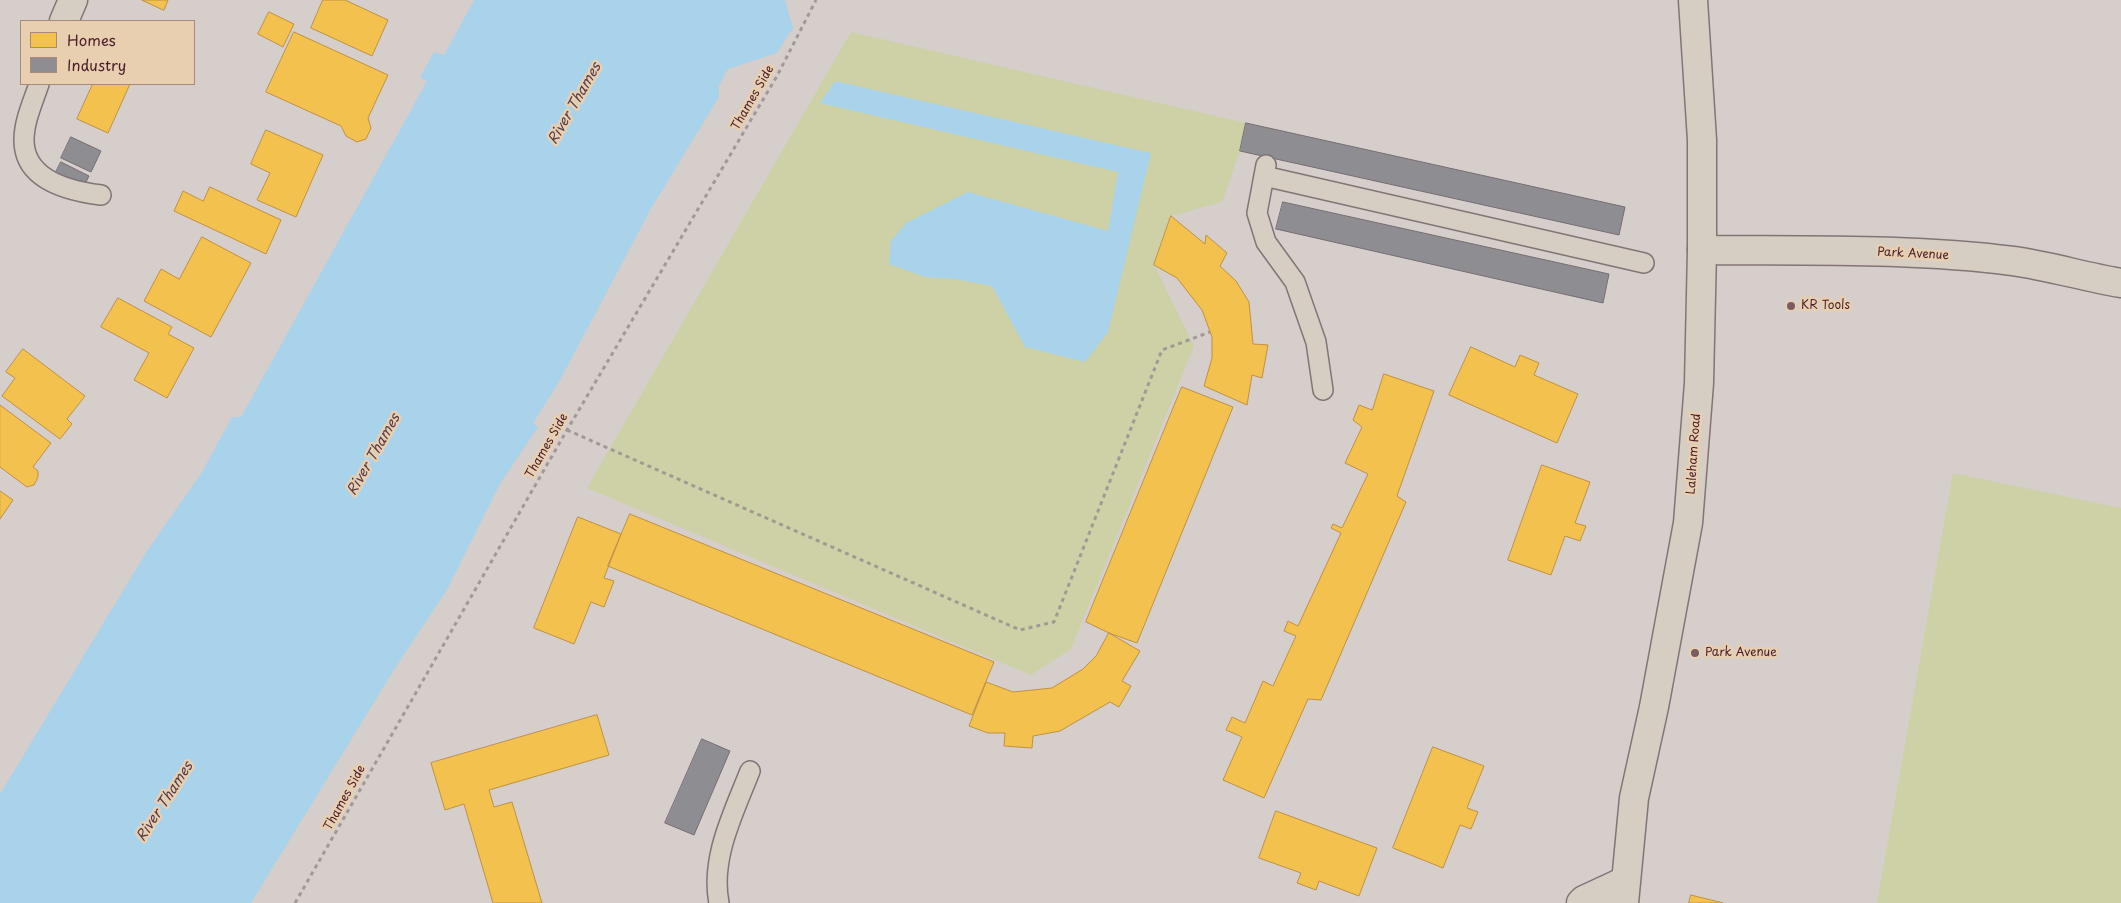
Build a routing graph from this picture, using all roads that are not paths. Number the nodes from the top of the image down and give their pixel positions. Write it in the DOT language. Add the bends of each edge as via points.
graph roads {
  1 [pos="73,0"];
  2 [pos="1693,0"];
  3 [pos="64,20"];
  4 [pos="39,85"];
  5 [pos="101,195"];
  6 [pos="1702,250"];
  7 [pos="1644,263"];
  8 [pos="2121,283"];
  9 [pos="1322,390"];
  10 [pos="750,771"];
  11 [pos="1624,892"];
  12 [pos="719,903"];
  13 [pos="1581,903"];
  1 -- 3 [label="main road"];
  2 -- 6 [label="main road, Laleham Road" via="1702,140"];
  4 -- 5 [label="lane" via="24,140 32,168 62,186"];
  6 -- 8 [label="main road, Park Avenue" via="1973,257"];
  6 -- 11 [label="main road, Laleham Road" via="1699,383 1688,523 1634,798"];
  7 -- 9 [label="lane" via="1265,171 1257,213 1266,242 1295,282 1316,342"];
  10 -- 12 [label="lane" via="729,824 718,864"];
  11 -- 13 [label="main road"];
}
